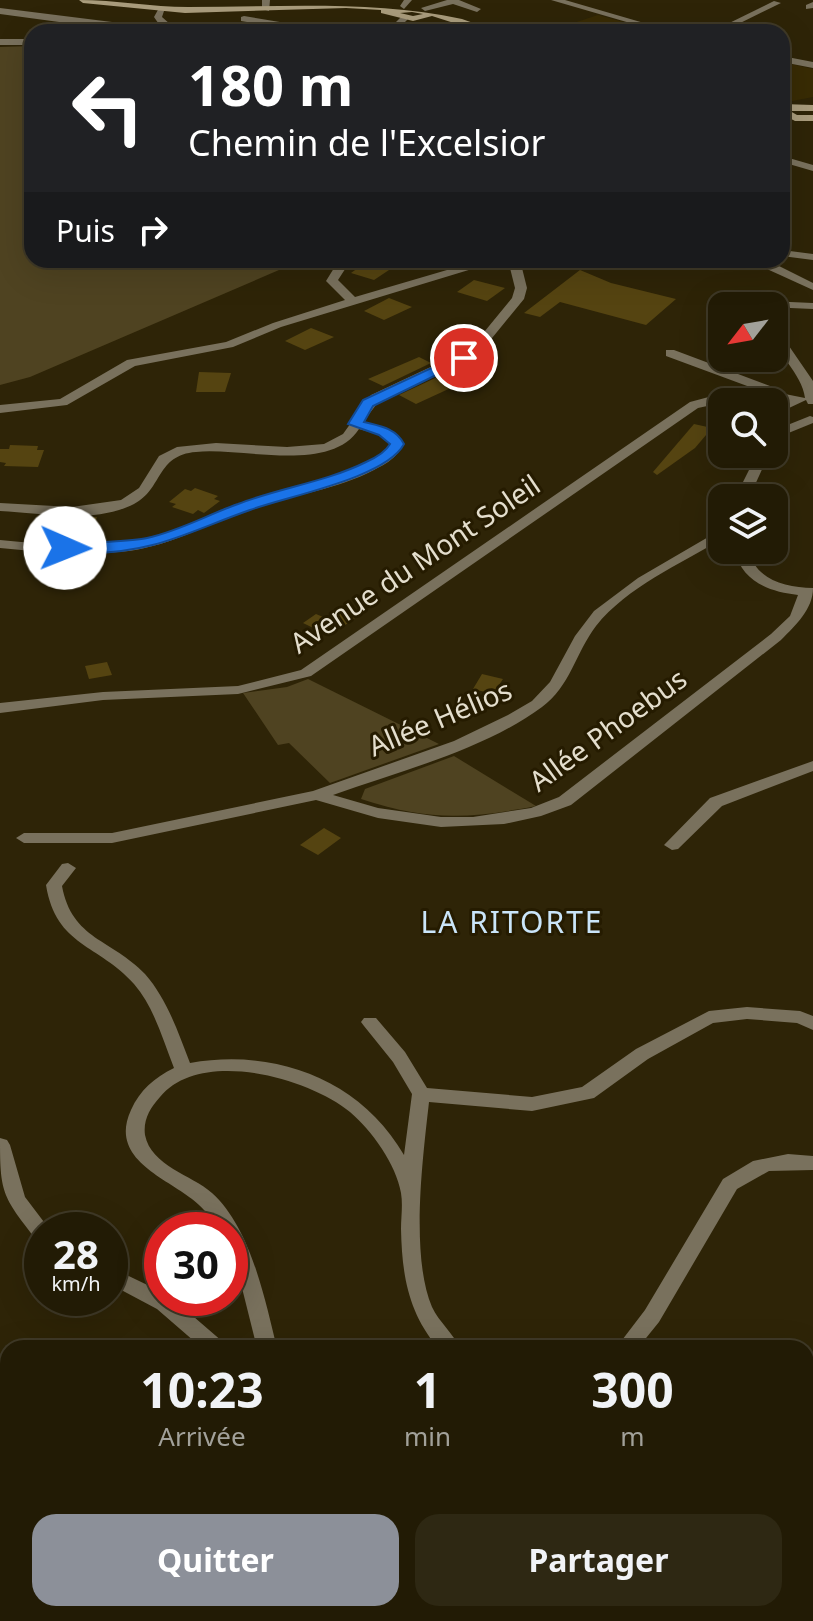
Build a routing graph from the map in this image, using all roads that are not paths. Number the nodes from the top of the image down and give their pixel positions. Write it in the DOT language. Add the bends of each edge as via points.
graph roads {
  1 [pos="83,0"];
  2 [pos="555,0"];
  3 [pos="605,0"];
  4 [pos="777,3"];
  5 [pos="266,4"];
  6 [pos="403,6"];
  7 [pos="585,8"];
  8 [pos="426,9"];
  9 [pos="477,9"];
  10 [pos="162,10"];
  11 [pos="0,11"];
  12 [pos="405,18"];
  13 [pos="420,18"];
  14 [pos="244,19"];
  15 [pos="91,24"];
  16 [pos="163,24"];
  17 [pos="274,24"];
  18 [pos="399,24"];
  19 [pos="448,24"];
  20 [pos="468,24"];
  21 [pos="642,24"];
  22 [pos="732,24"];
  23 [pos="0,42"];
  24 [pos="24,42"];
  25 [pos="790,61"];
  26 [pos="813,65"];
  27 [pos="811,106"];
  28 [pos="790,112"];
  29 [pos="790,114"];
  30 [pos="813,118"];
  31 [pos="790,161"];
  32 [pos="813,168"];
  33 [pos="790,254"];
  34 [pos="813,257"];
  35 [pos="340,268"];
  36 [pos="465,268"];
  37 [pos="516,268"];
  38 [pos="767,268"];
  39 [pos="813,287"];
  40 [pos="353,301"];
  41 [pos="788,305"];
  42 [pos="813,306"];
  43 [pos="670,353"];
  44 [pos="788,353"];
  45 [pos="788,398"];
  46 [pos="708,400"];
  47 [pos="795,400"];
  48 [pos="813,401"];
  49 [pos="788,402"];
  50 [pos="0,409"];
  51 [pos="788,414"];
  52 [pos="811,420"];
  53 [pos="355,424"];
  54 [pos="788,430"];
  55 [pos="0,507"];
  56 [pos="0,544"];
  57 [pos="708,546"];
  58 [pos="746,564"];
  59 [pos="809,592"];
  60 [pos="0,708"];
  61 [pos="813,766"];
  62 [pos="317,795"];
  63 [pos="24,838"];
  64 [pos="672,845"];
  65 [pos="68,868"];
  66 [pos="370,1022"];
  67 [pos="813,1024"];
  68 [pos="183,1069"];
  69 [pos="421,1094"];
  70 [pos="0,1145"];
  71 [pos="813,1163"];
  72 [pos="410,1190"];
  73 [pos="25,1212"];
  74 [pos="215,1212"];
  75 [pos="248,1272"];
  76 [pos="128,1284"];
  77 [pos="207,1340"];
  78 [pos="265,1340"];
  79 [pos="442,1340"];
  80 [pos="632,1340"];
  1 -- 10 [label="main road"];
  2 -- 7 [label="street"];
  3 -- 7 [label="street"];
  4 -- 22 [label="street"];
  5 -- 6 [label="main road"];
  5 -- 10 [label="main road"];
  6 -- 8 [label="main road"];
  6 -- 12 [label="main road"];
  7 -- 21 [label="street"];
  8 -- 9 [label="street" via="454,1"];
  8 -- 13 [label="main road"];
  8 -- 20 [label="main road"];
  10 -- 16 [label="street" via="158,17"];
  11 -- 15 [label="street"];
  12 -- 13 [label="main road"];
  12 -- 18 [label="street"];
  13 -- 19 [label="main road"];
  14 -- 17 [label="street"];
  23 -- 24 [label="street"];
  25 -- 26 [label="street"];
  27 -- 28 [label="main road"];
  29 -- 30 [label="main road"];
  31 -- 32 [label="street"];
  33 -- 34 [label="street"];
  35 -- 40 [label="street" via="332,281"];
  36 -- 40 [label="street"];
  37 -- 53 [label="street" via="518,299 475,351 375,398"];
  38 -- 39 [label="street"];
  40 -- 50 [label="street" via="229,345 131,363 63,402"];
  41 -- 42 [label="street"];
  43 -- 47 [label="street"];
  44 -- 48 [label="street" via="810,386"];
  45 -- 47 [label="street, Avenue du Mont Soleil"];
  46 -- 60 [label="street, Avenue du Mont Soleil" via="306,673 238,690 103,696"];
  47 -- 48 [label="street"];
  47 -- 49 [label="street"];
  51 -- 52 [label="street, Avenue du Mont Soleil"];
  52 -- 54 [label="street"];
  53 -- 55 [label="street" via="343,441 320,449 175,452 159,463 142,492 118,507"];
  53 -- 56 [label="street" via="390,435 396,448 352,474 242,507 193,529 97,549"];
  57 -- 62 [label="street, Allée Hélios" via="664,568 599,614 554,689 537,704 435,752"];
  58 -- 59 [label="street" via="753,575 776,587"];
  59 -- 62 [label="street, Allée Phoebus" via="796,618 776,637 565,801 536,814 501,822 430,822"];
  61 -- 64 [label="street" via="716,802"];
  62 -- 63 [label="street" via="112,838"];
  65 -- 68 [label="street" via="54,885 55,904 67,925 138,977 162,1012"];
  66 -- 69 [label="street"];
  67 -- 69 [label="street" via="800,1017 747,1013 709,1017 642,1054 587,1093 532,1104"];
  68 -- 72 [label="street" via="217,1064 272,1069 325,1086 357,1107 389,1148"];
  68 -- 74 [label="street" via="149,1093 135,1120 138,1142 157,1170 206,1199"];
  69 -- 72 [label="street"];
  70 -- 73 [label="street" via="16,1200"];
  71 -- 80 [label="street" via="780,1159 730,1184"];
  72 -- 79 [label="street" via="413,1282 428,1325"];
  75 -- 78 [label="street"];
  76 -- 77 [label="street" via="164,1303"];
}
